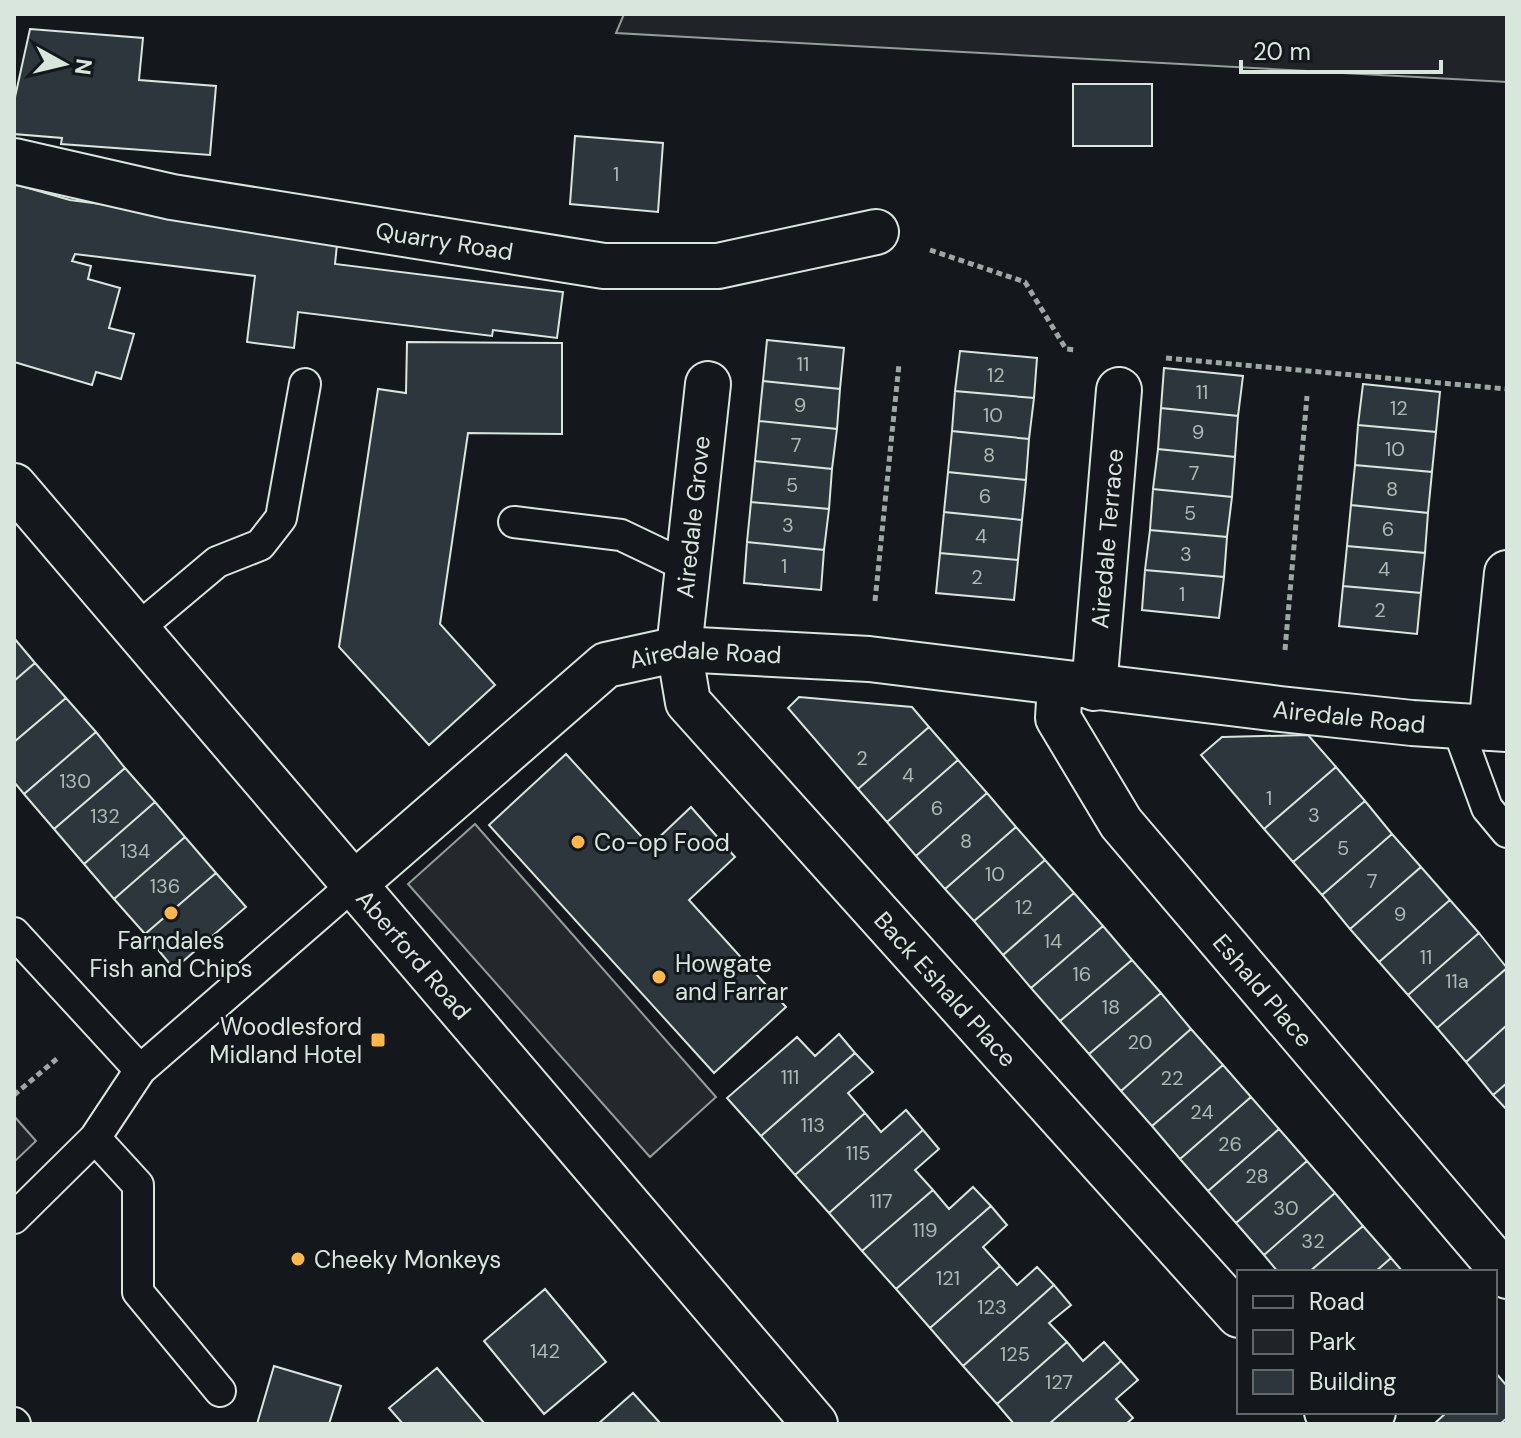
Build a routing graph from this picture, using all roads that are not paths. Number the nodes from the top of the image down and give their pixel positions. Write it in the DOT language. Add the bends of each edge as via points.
graph roads {
  1 [pos="14,161"];
  2 [pos="876,232"];
  3 [pos="305,384"];
  4 [pos="708,384"];
  5 [pos="1119,390"];
  6 [pos="14,486"];
  7 [pos="514,522"];
  8 [pos="688,567"];
  9 [pos="1507,573"];
  10 [pos="136,630"];
  11 [pos="679,649"];
  12 [pos="1077,686"];
  13 [pos="1485,728"];
  14 [pos="1507,832"];
  15 [pos="353,885"];
  16 [pos="14,933"];
  17 [pos="140,1070"];
  18 [pos="95,1138"];
  19 [pos="14,1218"];
  20 [pos="1507,1276"];
  21 [pos="1237,1313"];
  22 [pos="220,1391"];
  23 [pos="815,1424"];
  1 -- 2 [label="street, Quarry Road" via="172,197 604,266 718,266"];
  3 -- 10 [label="lane" via="281,518 260,545 217,562"];
  4 -- 8 [label="street, Airedale Grove"];
  5 -- 12 [label="street, Airedale Terrace"];
  6 -- 10 [label="street, Aberford Road"];
  7 -- 8 [label="lane" via="621,535"];
  8 -- 11 [label="street, Airedale Grove"];
  9 -- 13 [label="street"];
  10 -- 15 [label="street, Aberford Road"];
  11 -- 12 [label="street, Airedale Road" via="869,659"];
  11 -- 15 [label="street, Airedale Road" via="606,665"];
  11 -- 21 [label="street, Back Eshald Place" via="688,702"];
  12 -- 13 [label="street, Airedale Road"];
  12 -- 20 [label="street, Eshald Place" via="1058,718 1121,823"];
  13 -- 14 [label="lane" via="1487,808"];
  15 -- 17 [label="lane, Airedale Road"];
  15 -- 23 [label="street, Aberford Road"];
  16 -- 17 [label="lane"];
  17 -- 18 [label="lane, Airedale Road"];
  18 -- 19 [label="lane, Airedale Road"];
  18 -- 22 [label="lane" via="138,1185 138,1292"];
}
